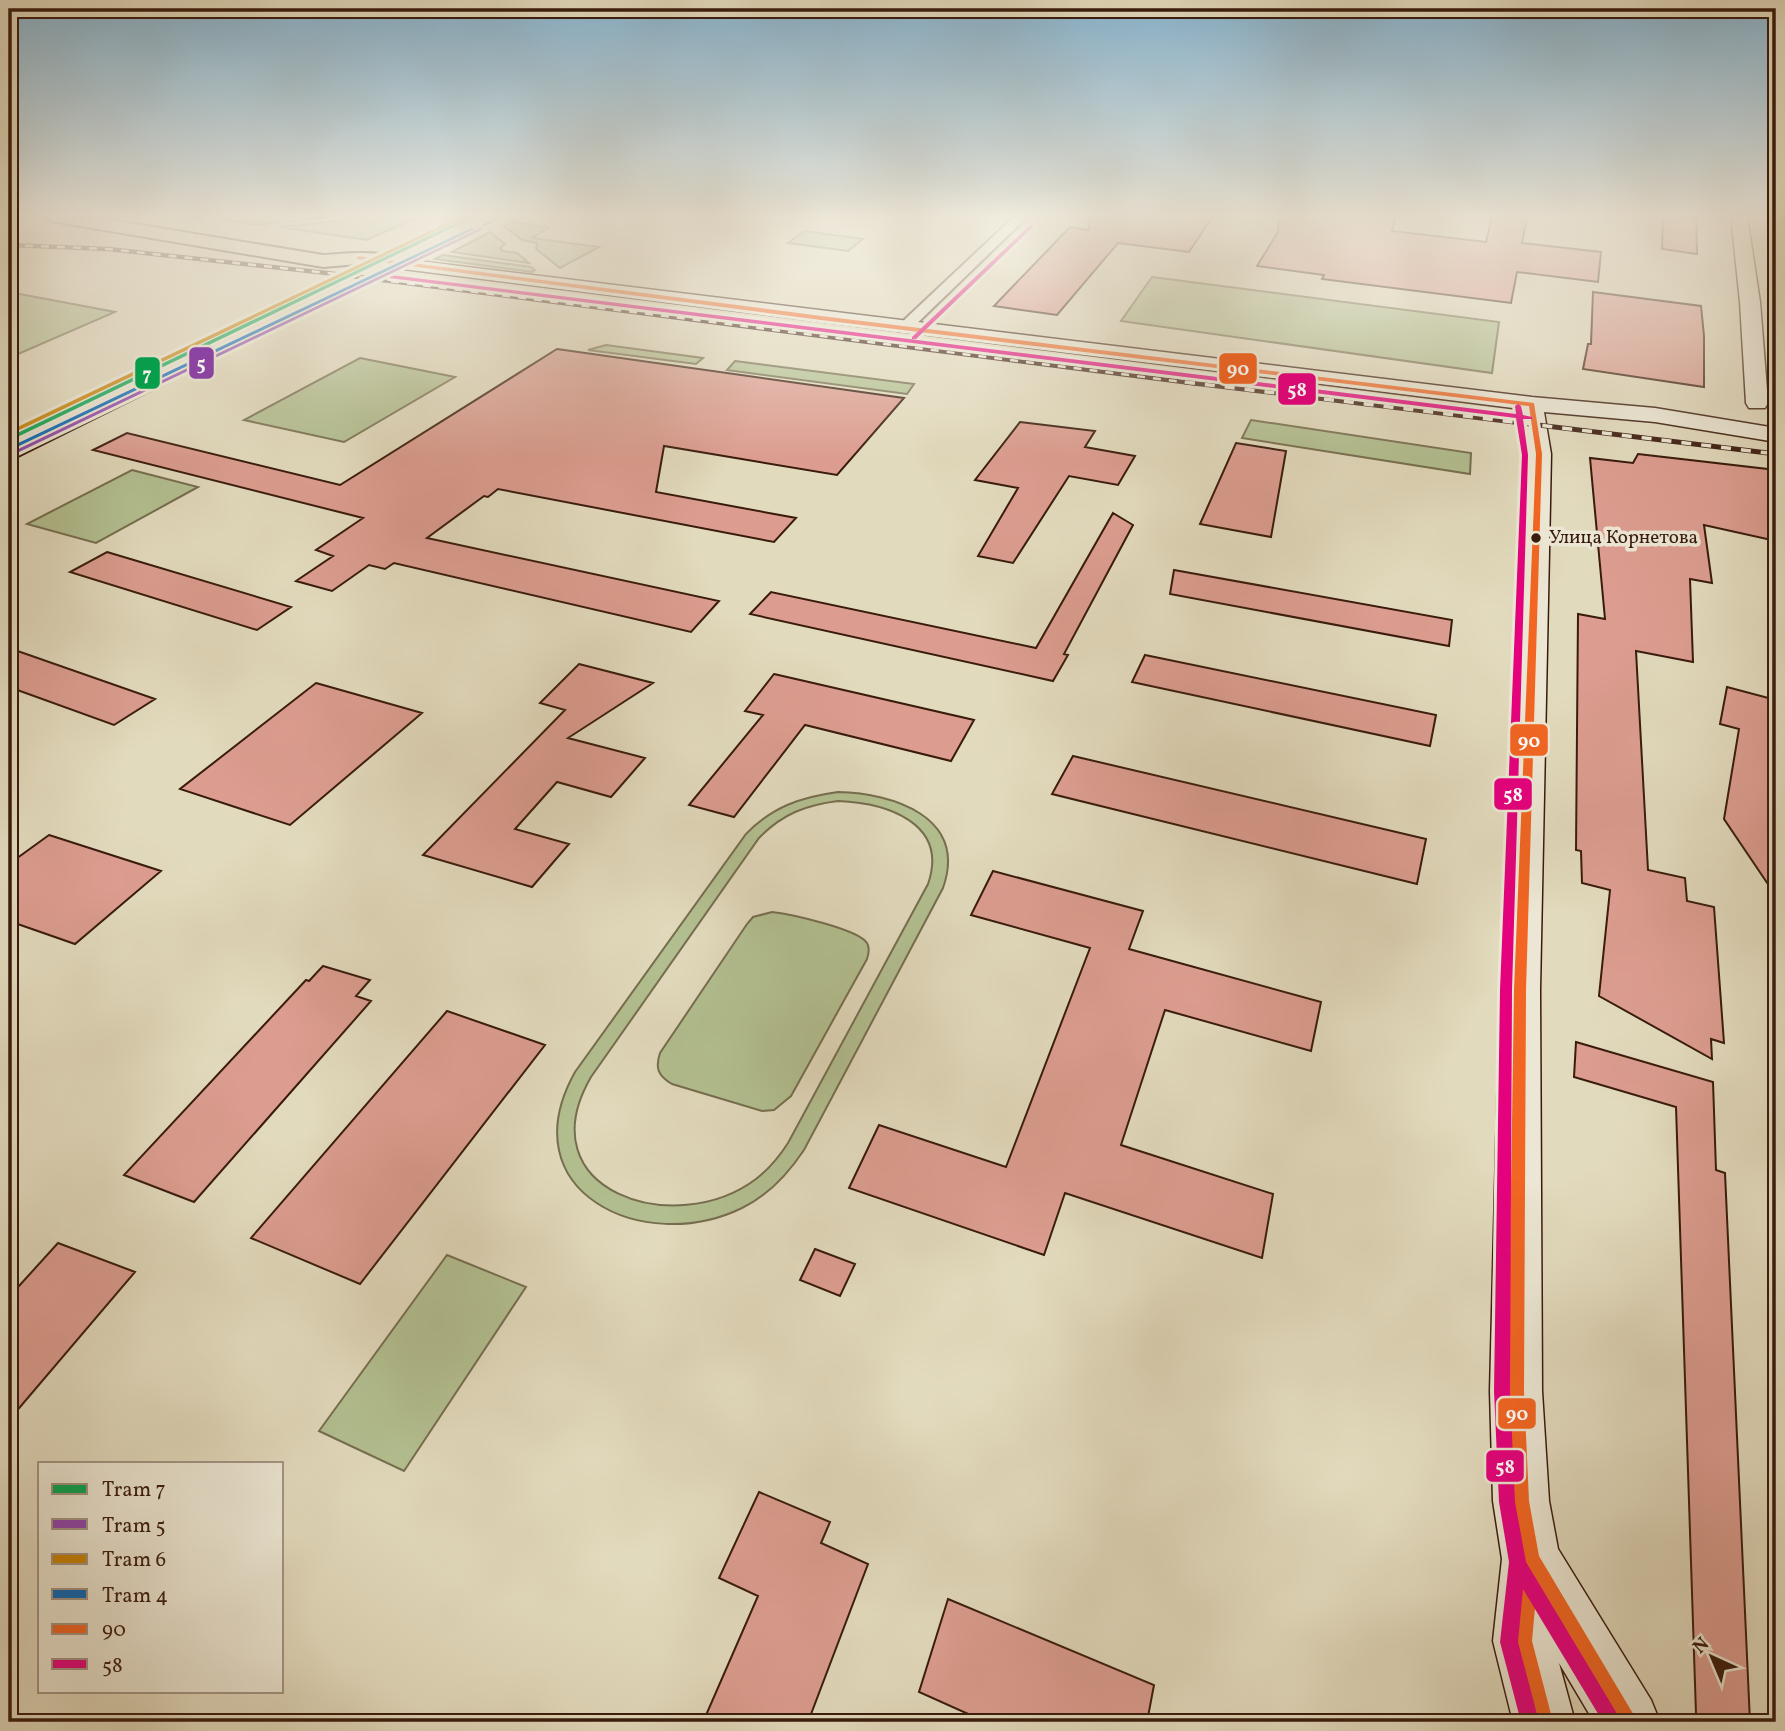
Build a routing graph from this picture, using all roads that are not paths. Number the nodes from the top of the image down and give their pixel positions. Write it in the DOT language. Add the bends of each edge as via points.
graph roads {
  1 [pos="307,297"];
  2 [pos="691,297"];
  3 [pos="937,297"];
  4 [pos="1748,297"];
  5 [pos="904,328"];
  6 [pos="1758,402"];
  7 [pos="1532,404"];
  8 [pos="1707,420"];
  9 [pos="1776,422"];
  10 [pos="1776,435"];
  11 [pos="9,451"];
  12 [pos="1531,1559"];
  13 [pos="1544,1722"];
  14 [pos="1629,1722"];
  1 -- 11 [label="main road"];
  2 -- 5 [label="street"];
  3 -- 5 [label="street"];
  4 -- 6 [label="street"];
  5 -- 7 [label="street"];
  6 -- 8 [label="street" via="1744,414"];
  6 -- 9 [label="street"];
  7 -- 8 [label="street"];
  7 -- 12 [label="street" via="1539,454 1520,990 1516,1391 1521,1501"];
  8 -- 10 [label="street"];
  12 -- 13 [label="street" via="1523,1641"];
  12 -- 14 [label="street"];
}
